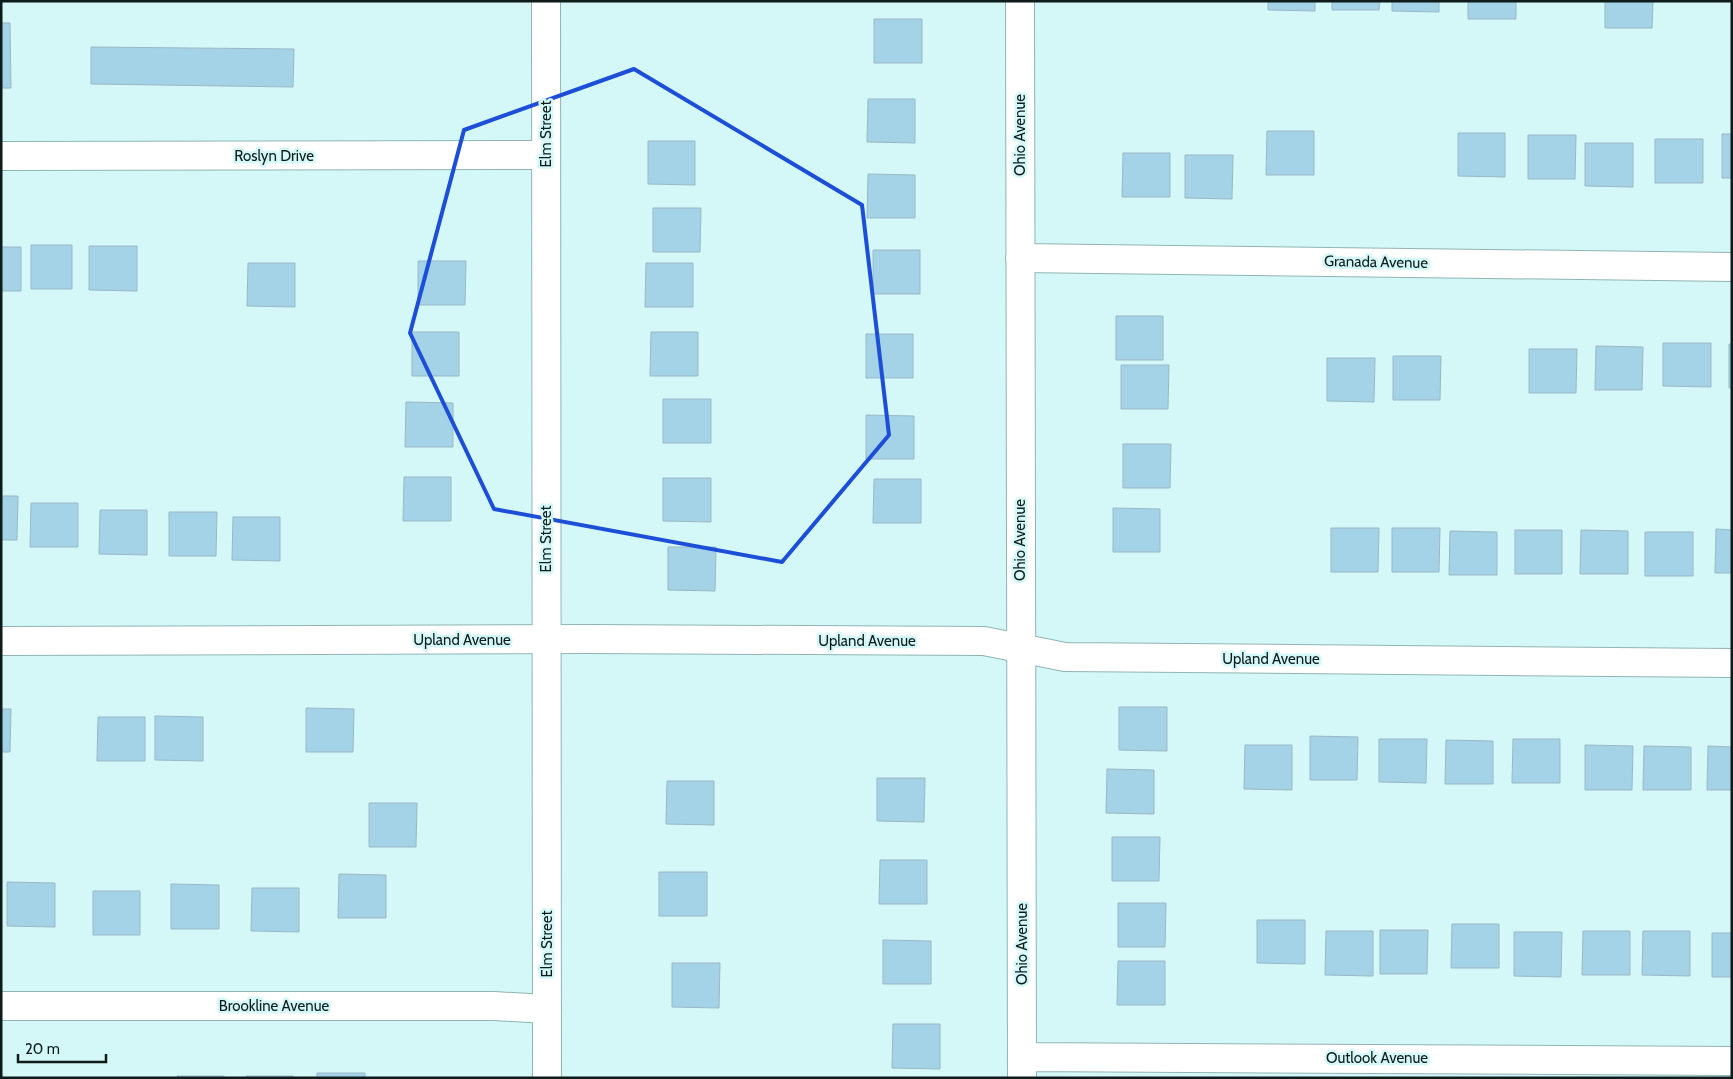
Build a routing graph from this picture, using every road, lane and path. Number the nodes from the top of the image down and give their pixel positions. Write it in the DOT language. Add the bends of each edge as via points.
graph roads {
  1 [pos="546,1"];
  2 [pos="1020,1"];
  3 [pos="546,155"];
  4 [pos="1,156"];
  5 [pos="1020,258"];
  6 [pos="1732,267"];
  7 [pos="546,639"];
  8 [pos="1,641"];
  9 [pos="1020,649"];
  10 [pos="1732,663"];
  11 [pos="1,1006"];
  12 [pos="547,1008"];
  13 [pos="1732,1061"];
  14 [pos="1022,1067"];
  15 [pos="547,1078"];
  1 -- 3 [label="street, Elm Street"];
  2 -- 5 [label="street, Ohio Avenue"];
  3 -- 4 [label="street, Roslyn Drive"];
  3 -- 7 [label="street, Elm Street"];
  5 -- 6 [label="street, Granada Avenue"];
  5 -- 9 [label="street, Ohio Avenue"];
  7 -- 8 [label="street, Upland Avenue"];
  7 -- 9 [label="street, Upland Avenue" via="984,641"];
  7 -- 12 [label="street, Elm Street"];
  9 -- 10 [label="street, Upland Avenue" via="1065,657"];
  9 -- 14 [label="street, Ohio Avenue"];
  11 -- 12 [label="street, Brookline Avenue"];
  12 -- 15 [label="street, Elm Street"];
  13 -- 14 [label="street, Outlook Avenue"];
}
